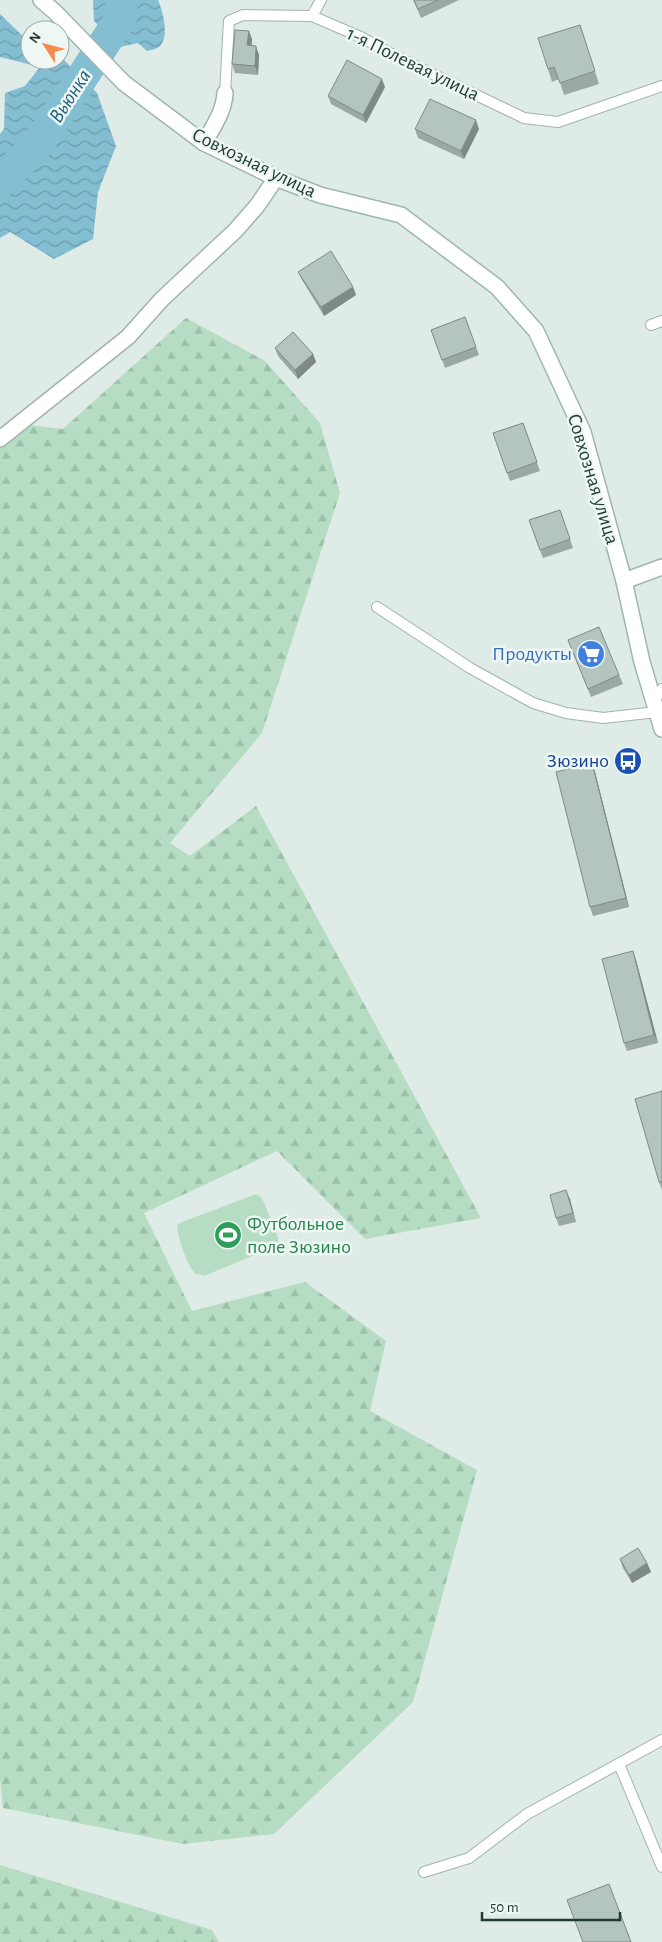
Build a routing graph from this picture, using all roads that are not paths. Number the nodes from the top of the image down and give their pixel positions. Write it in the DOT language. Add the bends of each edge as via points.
graph roads {
  1 [pos="40,0"];
  2 [pos="321,0"];
  3 [pos="312,16"];
  4 [pos="662,86"];
  5 [pos="225,93"];
  6 [pos="204,143"];
  7 [pos="276,178"];
  8 [pos="662,321"];
  9 [pos="651,325"];
  10 [pos="0,439"];
  11 [pos="662,568"];
  12 [pos="624,581"];
  13 [pos="378,607"];
  14 [pos="659,700"];
  15 [pos="662,729"];
  16 [pos="662,1740"];
  17 [pos="619,1764"];
  18 [pos="662,1867"];
  19 [pos="424,1872"];
  1 -- 6 [label="street, Совхозная улица" via="124,83"];
  2 -- 3 [label="lane"];
  3 -- 4 [label="lane, 1-я Полевая улица" via="524,118 558,122"];
  3 -- 5 [label="lane, 1-я Полевая улица" via="243,15 229,21"];
  5 -- 6 [label="street" via="225,104"];
  6 -- 7 [label="street, Совхозная улица"];
  7 -- 10 [label="street" via="235,231 162,299 128,336"];
  7 -- 12 [label="street, Совхозная улица" via="320,196 401,215 497,287 536,331 583,432"];
  8 -- 9 [label="lane"];
  11 -- 12 [label="street"];
  12 -- 14 [label="street, Совхозная улица" via="642,662"];
  13 -- 14 [label="lane" via="470,668 533,704 603,718"];
  14 -- 15 [label="street, Совхозная улица"];
  16 -- 17 [label="lane"];
  17 -- 18 [label="lane"];
  17 -- 19 [label="lane" via="526,1814 469,1858"];
}
